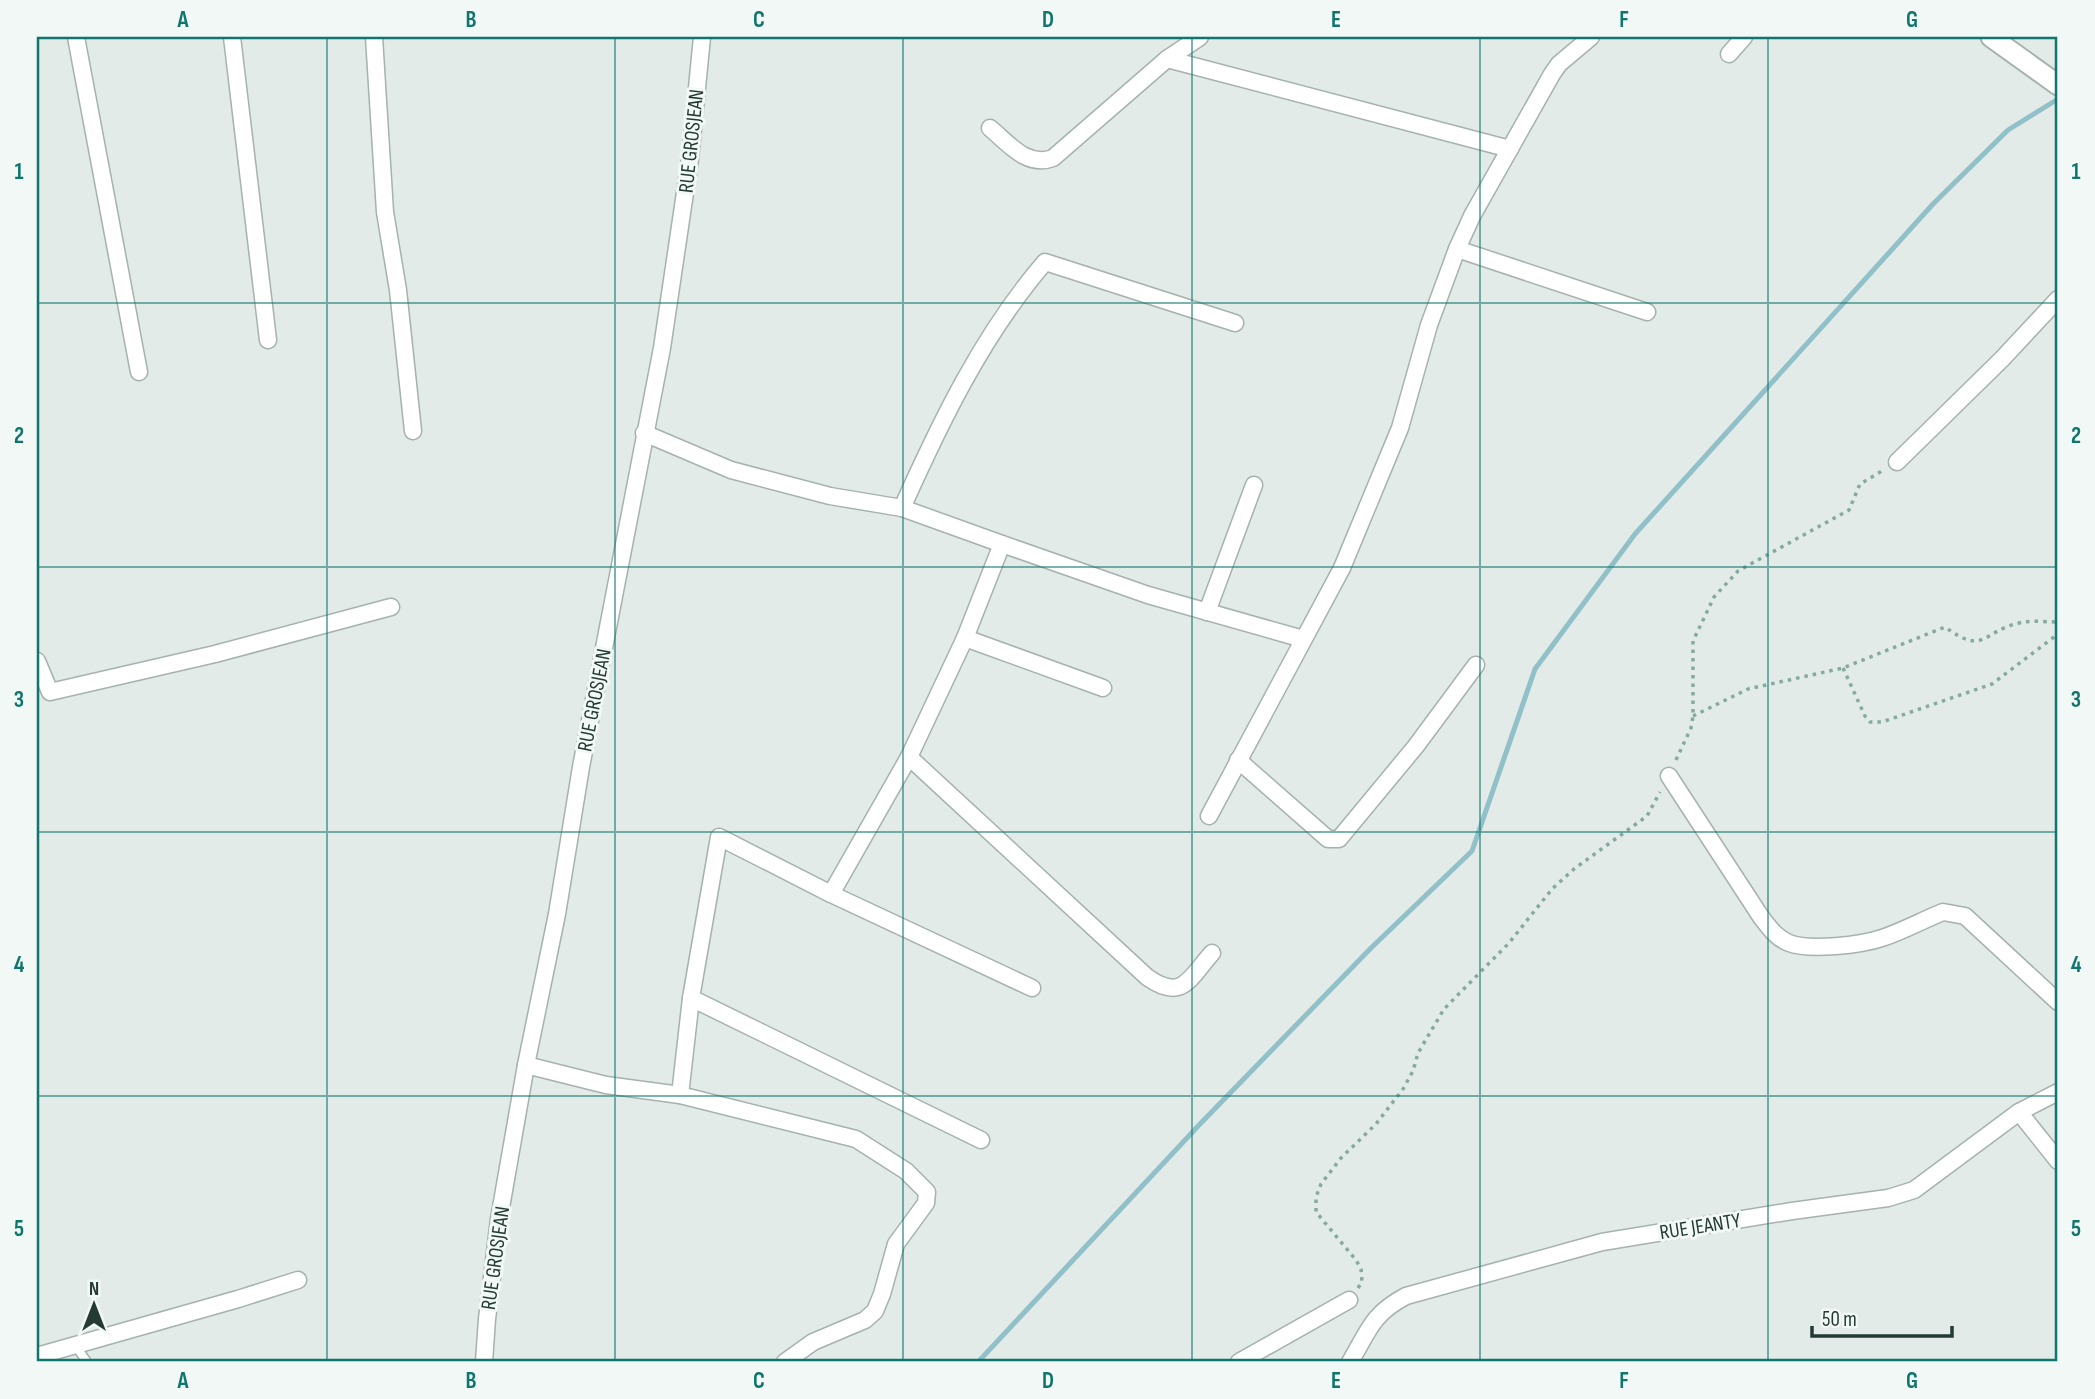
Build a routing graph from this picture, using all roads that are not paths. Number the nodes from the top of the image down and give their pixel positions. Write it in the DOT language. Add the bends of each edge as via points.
graph roads {
  1 [pos="76,37"];
  2 [pos="232,37"];
  3 [pos="374,37"];
  4 [pos="702,37"];
  5 [pos="1200,37"];
  6 [pos="1591,37"];
  7 [pos="1744,37"];
  8 [pos="1991,37"];
  9 [pos="1728,54"];
  10 [pos="1167,59"];
  11 [pos="2058,85"];
  12 [pos="990,128"];
  13 [pos="1510,149"];
  14 [pos="1457,249"];
  15 [pos="2058,299"];
  16 [pos="1647,312"];
  17 [pos="1235,323"];
  18 [pos="268,340"];
  19 [pos="139,372"];
  20 [pos="413,431"];
  21 [pos="644,433"];
  22 [pos="1897,462"];
  23 [pos="1254,485"];
  24 [pos="902,508"];
  25 [pos="1002,544"];
  26 [pos="391,607"];
  27 [pos="1207,612"];
  28 [pos="965,638"];
  29 [pos="1303,639"];
  30 [pos="37,661"];
  31 [pos="1476,666"];
  32 [pos="1103,688"];
  33 [pos="909,757"];
  34 [pos="1238,760"];
  35 [pos="1669,776"];
  36 [pos="1209,816"];
  37 [pos="831,894"];
  38 [pos="1212,953"];
  39 [pos="1032,988"];
  40 [pos="691,998"];
  41 [pos="2058,1002"];
  42 [pos="526,1065"];
  43 [pos="2058,1092"];
  44 [pos="680,1095"];
  45 [pos="2020,1112"];
  46 [pos="981,1140"];
  47 [pos="2058,1161"];
  48 [pos="298,1280"];
  49 [pos="1349,1300"];
  50 [pos="75,1345"];
  51 [pos="37,1356"];
  52 [pos="87,1362"];
  53 [pos="484,1362"];
  54 [pos="785,1362"];
  55 [pos="1239,1362"];
  56 [pos="1350,1362"];
  1 -- 19 [label="street"];
  2 -- 18 [label="street"];
  3 -- 20 [label="street" via="385,212"];
  4 -- 21 [label="street, RUE GROSJEAN" via="673,285"];
  5 -- 10 [label="street"];
  6 -- 13 [label="street" via="1559,64"];
  7 -- 9 [label="street"];
  8 -- 11 [label="street"];
  10 -- 12 [label="street" via="1044,162 1025,157"];
  10 -- 13 [label="street"];
  13 -- 14 [label="street"];
  14 -- 16 [label="street"];
  14 -- 29 [label="street" via="1429,325 1400,428 1342,568"];
  15 -- 22 [label="street"];
  17 -- 24 [label="street" via="1045,262 972,365"];
  21 -- 24 [label="street" via="731,470 830,496"];
  21 -- 42 [label="street, RUE GROSJEAN"];
  23 -- 27 [label="street"];
  24 -- 25 [label="street"];
  25 -- 27 [label="street"];
  25 -- 28 [label="street"];
  26 -- 30 [label="street" via="50,692"];
  27 -- 29 [label="street"];
  28 -- 32 [label="street"];
  28 -- 33 [label="street"];
  29 -- 34 [label="street"];
  31 -- 34 [label="street" via="1339,839 1328,839"];
  33 -- 37 [label="street"];
  33 -- 38 [label="street" via="1161,987 1178,988"];
  34 -- 36 [label="street"];
  35 -- 41 [label="street" via="1776,936 1791,944 1841,945 1880,939 1952,912 1965,916"];
  37 -- 39 [label="street"];
  37 -- 40 [label="street" via="719,837"];
  40 -- 44 [label="street"];
  40 -- 46 [label="street"];
  42 -- 44 [label="street" via="606,1085"];
  42 -- 53 [label="street, RUE GROSJEAN" via="499,1219"];
  43 -- 45 [label="street, RUE JEANTY"];
  44 -- 54 [label="street" via="856,1139 906,1171 927,1192 926,1203 896,1244 875,1311 865,1320 813,1342"];
  45 -- 47 [label="street"];
  45 -- 56 [label="street, RUE JEANTY" via="1914,1190 1888,1198 1602,1242 1406,1296 1375,1319"];
  48 -- 50 [label="street"];
  49 -- 55 [label="street"];
  50 -- 51 [label="street"];
  50 -- 52 [label="lane"];
}
